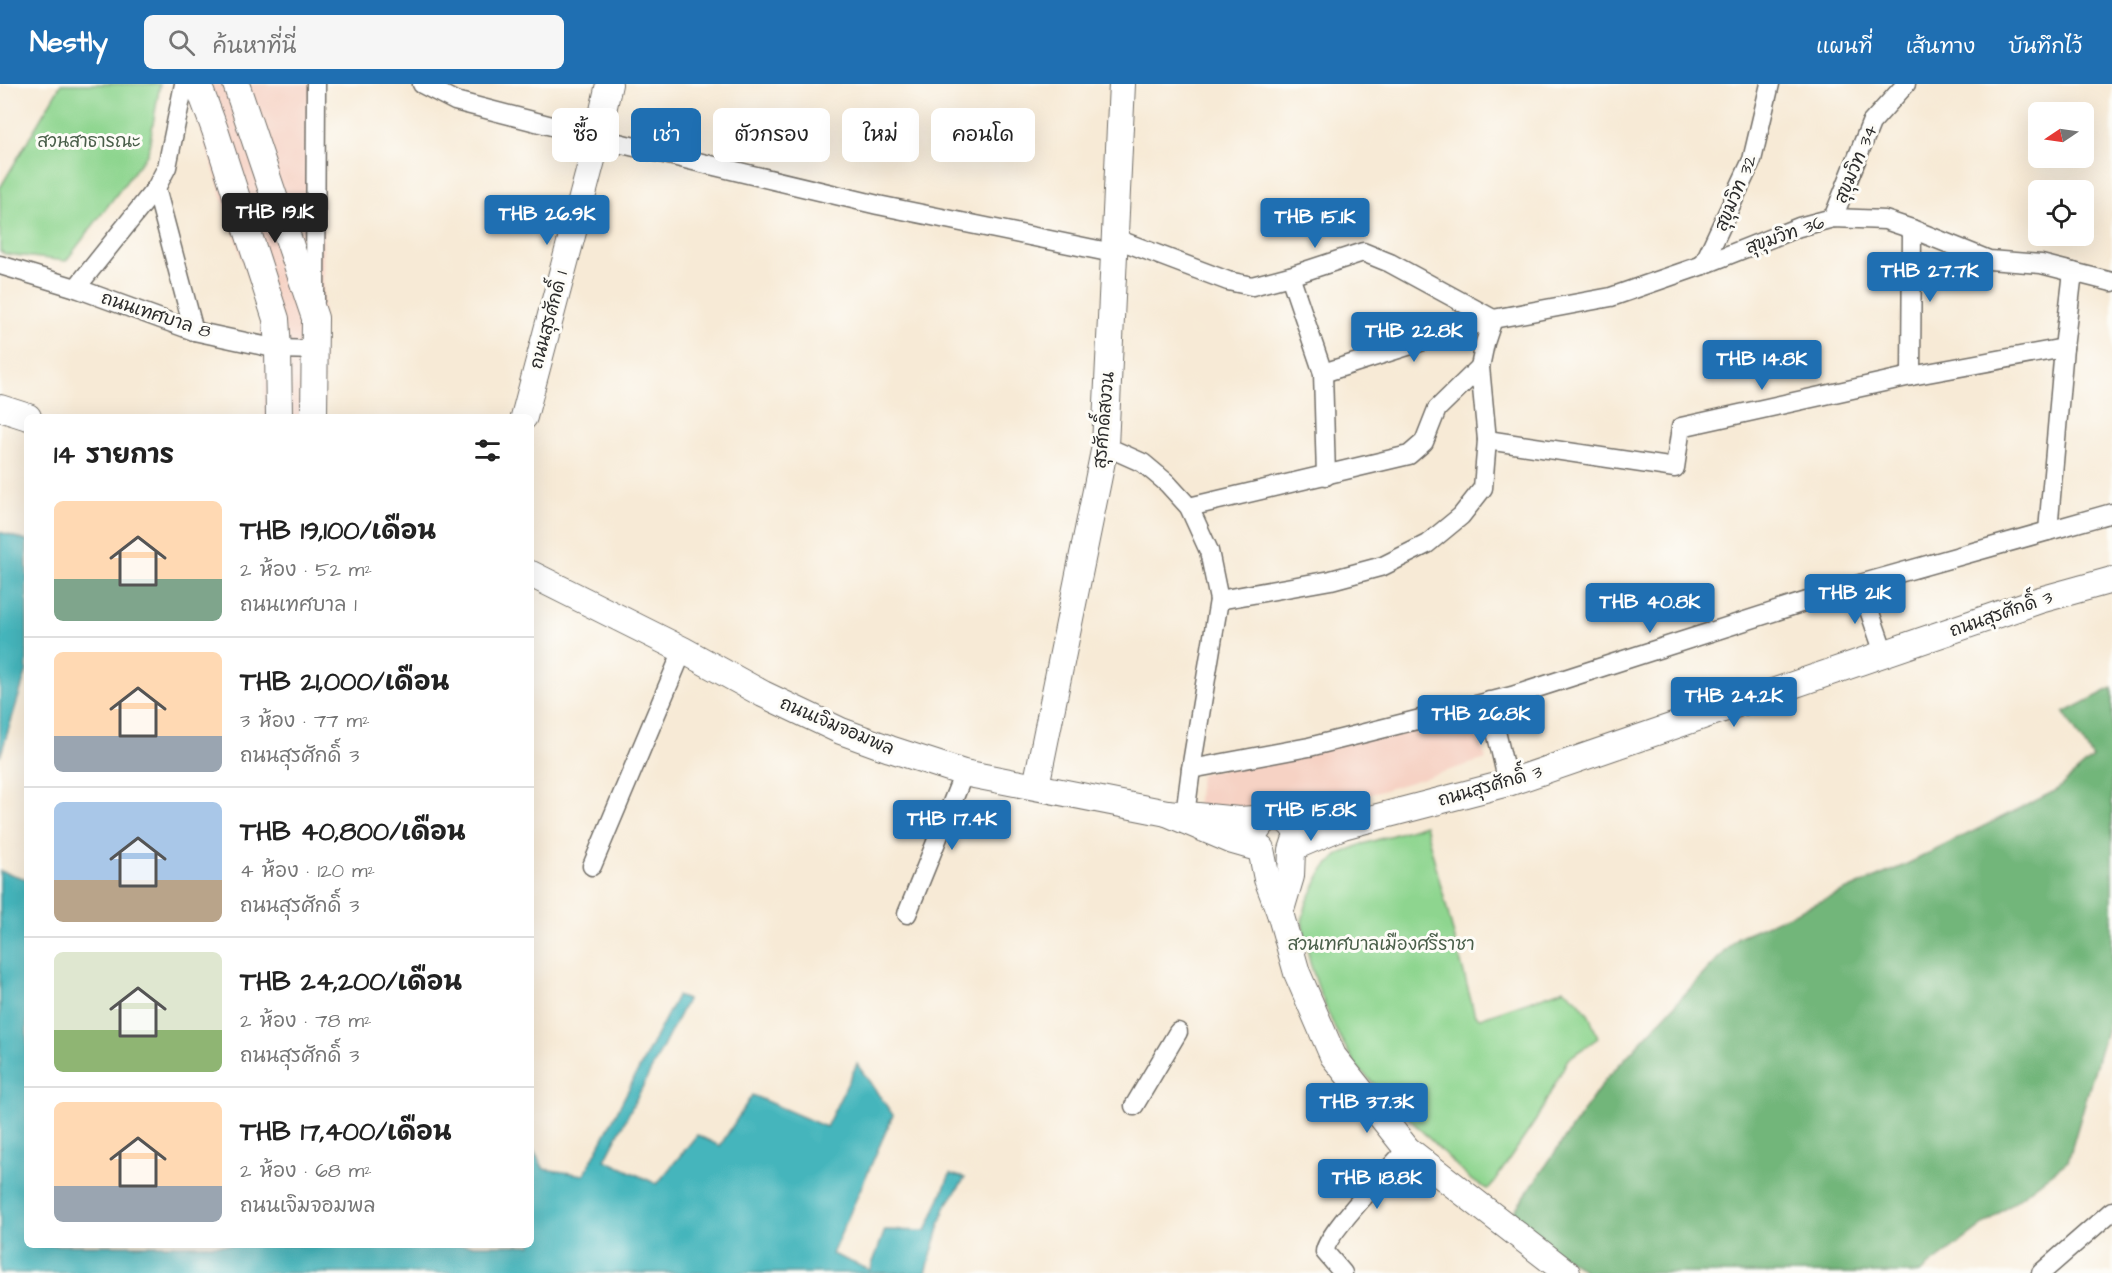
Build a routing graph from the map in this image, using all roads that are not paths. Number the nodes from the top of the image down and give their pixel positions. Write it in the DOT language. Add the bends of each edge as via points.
graph roads {
  1 [pos="184,84"];
  2 [pos="198,84"];
  3 [pos="236,84"];
  4 [pos="316,84"];
  5 [pos="422,84"];
  6 [pos="609,84"];
  7 [pos="1122,84"];
  8 [pos="1770,84"];
  9 [pos="1906,84"];
  10 [pos="604,108"];
  11 [pos="552,126"];
  12 [pos="619,142"];
  13 [pos="590,162"];
  14 [pos="156,188"];
  15 [pos="1833,218"];
  16 [pos="1912,229"];
  17 [pos="1114,245"];
  18 [pos="0,265"];
  19 [pos="1703,265"];
  20 [pos="2073,272"];
  21 [pos="1290,276"];
  22 [pos="2112,282"];
  23 [pos="76,288"];
  24 [pos="315,318"];
  25 [pos="1493,319"];
  26 [pos="194,331"];
  27 [pos="2064,348"];
  28 [pos="278,349"];
  29 [pos="316,350"];
  30 [pos="1480,367"];
  31 [pos="1323,373"];
  32 [pos="1911,376"];
  33 [pos="0,408"];
  34 [pos="279,414"];
  35 [pos="314,414"];
  36 [pos="525,414"];
  37 [pos="24,416"];
  38 [pos="1487,440"];
  39 [pos="1105,446"];
  40 [pos="1326,476"];
  41 [pos="1190,507"];
  42 [pos="2112,513"];
  43 [pos="2048,531"];
  44 [pos="534,576"];
  45 [pos="2112,580"];
  46 [pos="1860,584"];
  47 [pos="1219,600"];
  48 [pos="683,650"];
  49 [pos="1884,654"];
  50 [pos="1489,701"];
  51 [pos="1191,769"];
  52 [pos="964,773"];
  53 [pos="1508,783"];
  54 [pos="1036,786"];
  55 [pos="1176,814"];
  56 [pos="1278,819"];
  57 [pos="1343,826"];
  58 [pos="1224,837"];
  59 [pos="1261,849"];
  60 [pos="1293,849"];
  61 [pos="592,866"];
  62 [pos="1268,882"];
  63 [pos="1280,913"];
  64 [pos="907,915"];
  65 [pos="1178,1032"];
  66 [pos="1134,1106"];
  67 [pos="1407,1149"];
  68 [pos="2112,1211"];
  69 [pos="1343,1273"];
  70 [pos="1567,1273"];
  71 [pos="2041,1273"];
  1 -- 14 [label="street" via="167,167"];
  2 -- 28 [label="main road" via="276,319"];
  3 -- 24 [label="main road"];
  4 -- 24 [label="street"];
  5 -- 11 [label="street" via="456,101"];
  6 -- 10 [label="main road, ถนนสุรศักดิ์ 1"];
  7 -- 17 [label="main road, สุรศักดิ์สงวน"];
  8 -- 19 [label="street, สุขุมวิท 32" via="1752,160"];
  9 -- 15 [label="street, สุขุมวิท 34" via="1871,123"];
  12 -- 17 [label="street" via="878,205"];
  13 -- 36 [label="main road, ถนนสุรศักดิ์ 1"];
  14 -- 23 [label="street"];
  14 -- 26 [label="street"];
  15 -- 16 [label="street, สุขุมวิท 36" via="1885,220"];
  15 -- 19 [label="street, สุขุมวิท 36" via="1799,227"];
  16 -- 20 [label="street, สุขุมวิท 36" via="1989,260 2042,264"];
  16 -- 32 [label="street"];
  17 -- 21 [label="street" via="1252,286"];
  17 -- 39 [label="main road, สุรศักดิ์สงวน"];
  18 -- 23 [label="street, ถนนเทศบาล 8"];
  19 -- 25 [label="street, สุขุมวิท 36" via="1611,297"];
  20 -- 22 [label="street, สุขุมวิท 36"];
  20 -- 27 [label="street"];
  21 -- 25 [label="street" via="1364,252"];
  21 -- 31 [label="street"];
  23 -- 26 [label="street, ถนนเทศบาล 8"];
  24 -- 29 [label="main road"];
  25 -- 30 [label="street"];
  25 -- 31 [label="street, สุขุมวิท 36"];
  26 -- 28 [label="street, ถนนเทศบาล 8"];
  27 -- 32 [label="street"];
  27 -- 43 [label="street"];
  28 -- 29 [label="street, ถนนเทศบาล 8"];
  28 -- 34 [label="main road"];
  29 -- 35 [label="main road"];
  30 -- 38 [label="street"];
  30 -- 40 [label="street" via="1437,409 1424,442 1409,455"];
  31 -- 40 [label="street"];
  32 -- 38 [label="street" via="1681,427 1675,468"];
  33 -- 37 [label="main road"];
  38 -- 47 [label="street" via="1483,488 1461,516 1427,544 1373,569"];
  39 -- 41 [label="street" via="1143,463"];
  39 -- 54 [label="main road, สุรศักดิ์สงวน"];
  40 -- 41 [label="street"];
  41 -- 47 [label="street" via="1209,551"];
  42 -- 43 [label="street"];
  43 -- 46 [label="street"];
  44 -- 48 [label="main road, ถนนเจิมจอมพล"];
  45 -- 49 [label="main road, ถนนสุรศักดิ์ 3" via="2040,600"];
  46 -- 49 [label="street"];
  46 -- 50 [label="street" via="1572,678"];
  47 -- 51 [label="street"];
  48 -- 52 [label="main road, ถนนเจิมจอมพล" via="840,730"];
  48 -- 61 [label="street"];
  49 -- 53 [label="main road, ถนนสุรศักดิ์ 3"];
  50 -- 51 [label="street" via="1309,747"];
  50 -- 53 [label="street"];
  51 -- 55 [label="street"];
  52 -- 54 [label="main road, ถนนเจิมจอมพล"];
  52 -- 64 [label="street"];
  53 -- 57 [label="main road, ถนนสุรศักดิ์ 3"];
  54 -- 55 [label="main road, ถนนเจิมจอมพล"];
  55 -- 56 [label="main road, ถนนเจิมจอมพล"];
  55 -- 58 [label="main road, ถนนเจิมจอมพล"];
  56 -- 57 [label="main road, ถนนสุรศักดิ์ 3"];
  56 -- 59 [label="main road" via="1261,824 1257,843"];
  56 -- 60 [label="main road" via="1291,823 1297,835"];
  57 -- 60 [label="main road, ถนนสุรศักดิ์ 3"];
  58 -- 59 [label="main road, ถนนเจิมจอมพล"];
  58 -- 62 [label="main road"];
  59 -- 60 [label="main road" via="1278,857"];
  59 -- 62 [label="main road"];
  60 -- 63 [label="main road" via="1291,876"];
  62 -- 63 [label="main road"];
  63 -- 67 [label="main road" via="1297,973 1333,1056"];
  65 -- 66 [label="street"];
  67 -- 69 [label="street" via="1327,1241 1324,1252"];
  67 -- 70 [label="main road"];
  68 -- 71 [label="street"];
}
